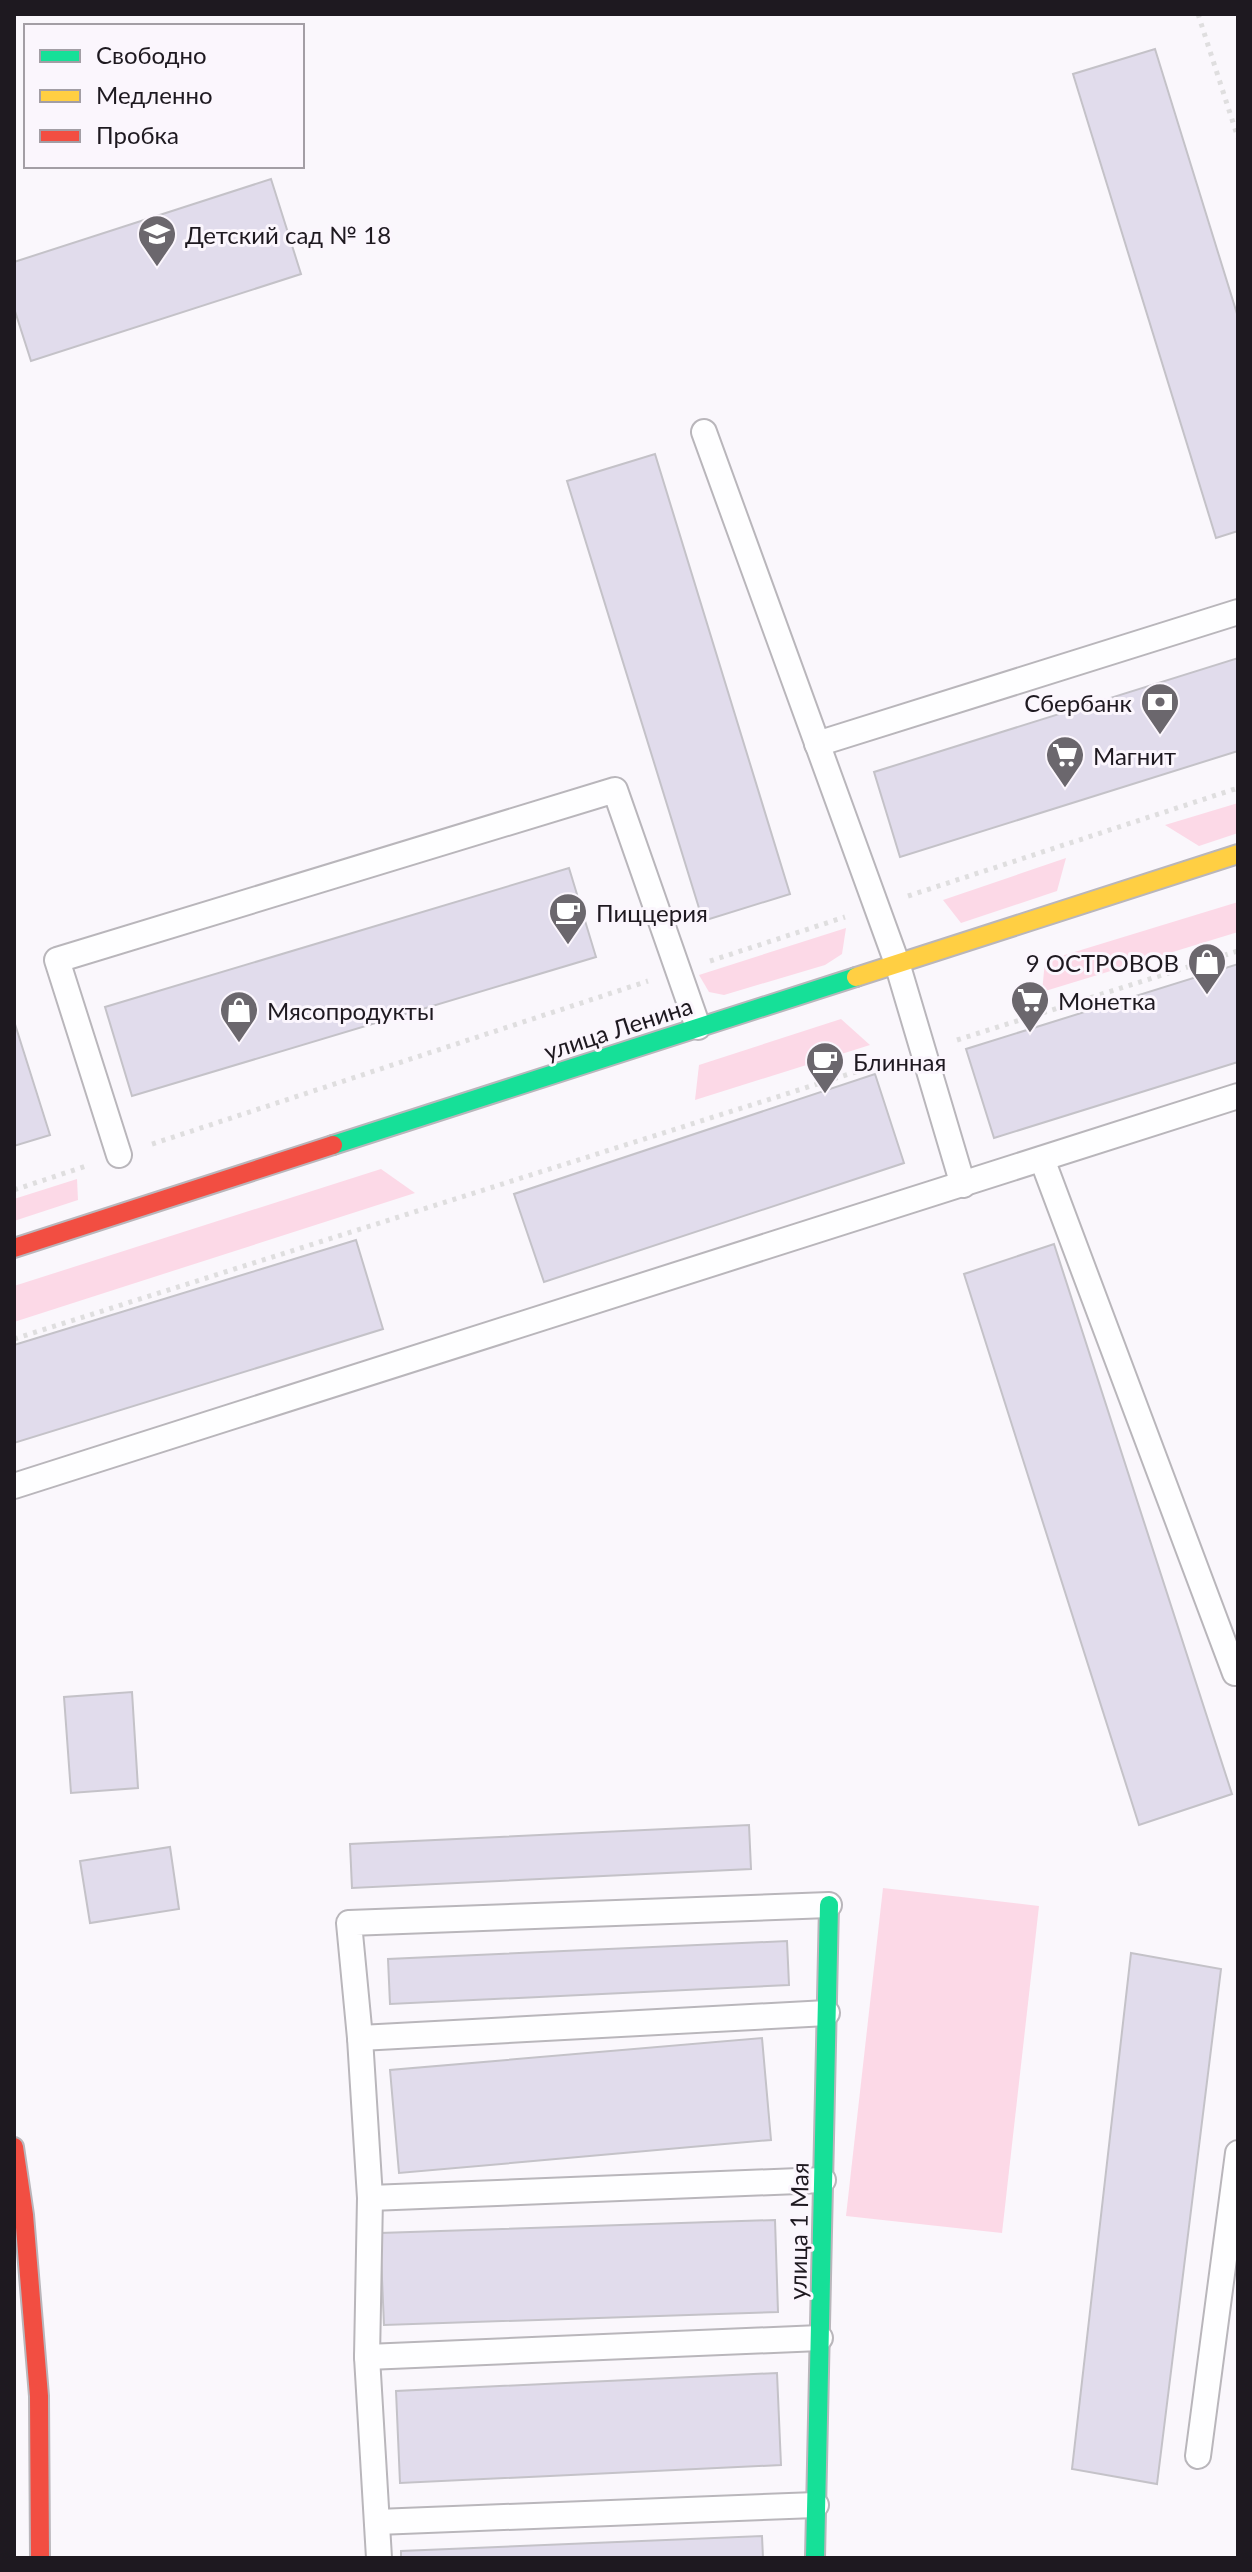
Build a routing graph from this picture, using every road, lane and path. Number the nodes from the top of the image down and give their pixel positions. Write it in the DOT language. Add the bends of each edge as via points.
graph roads {
  1 [pos="1198,14"];
  2 [pos="1238,138"];
  3 [pos="704,432"];
  4 [pos="1238,612"];
  5 [pos="817,744"];
  6 [pos="1238,788"];
  7 [pos="1238,854"];
  8 [pos="876,906"];
  9 [pos="1238,951"];
  10 [pos="897,963"];
  11 [pos="678,971"];
  12 [pos="698,1027"];
  13 [pos="923,1051"];
  14 [pos="1238,1096"];
  15 [pos="119,1155"];
  16 [pos="1042,1159"];
  17 [pos="963,1185"];
  18 [pos="14,1190"];
  19 [pos="14,1248"];
  20 [pos="14,1339"];
  21 [pos="14,1486"];
  22 [pos="1237,1677"];
  23 [pos="829,1905"];
  24 [pos="827,2013"];
  25 [pos="360,2038"];
  26 [pos="14,2147"];
  27 [pos="1238,2153"];
  28 [pos="823,2180"];
  29 [pos="370,2198"];
  30 [pos="820,2338"];
  31 [pos="367,2357"];
  32 [pos="39,2396"];
  33 [pos="14,2401"];
  34 [pos="1198,2456"];
  35 [pos="816,2505"];
  36 [pos="377,2522"];
  37 [pos="40,2558"];
  38 [pos="379,2558"];
  39 [pos="815,2558"];
  1 -- 2 [label="path"];
  3 -- 5 [label="lane"];
  4 -- 5 [label="lane"];
  5 -- 8 [label="lane"];
  6 -- 8 [label="path"];
  7 -- 10 [label="main road, улица Ленина"];
  8 -- 10 [label="lane"];
  8 -- 11 [label="path"];
  9 -- 13 [label="path"];
  10 -- 12 [label="main road, улица Ленина"];
  10 -- 13 [label="lane"];
  11 -- 12 [label="lane"];
  11 -- 15 [label="path"];
  11 -- 15 [label="lane" via="615,790 57,960"];
  12 -- 19 [label="main road, улица Ленина"];
  13 -- 17 [label="lane"];
  13 -- 20 [label="path"];
  14 -- 16 [label="lane"];
  15 -- 18 [label="path"];
  16 -- 17 [label="lane"];
  16 -- 22 [label="lane"];
  17 -- 21 [label="lane"];
  23 -- 24 [label="main road, улица 1 Мая"];
  23 -- 25 [label="lane" via="349,1923"];
  24 -- 25 [label="lane"];
  24 -- 28 [label="main road, улица 1 Мая"];
  25 -- 29 [label="lane"];
  26 -- 32 [label="main road"];
  27 -- 34 [label="lane"];
  28 -- 29 [label="lane"];
  28 -- 30 [label="main road, улица 1 Мая"];
  29 -- 31 [label="lane"];
  30 -- 31 [label="lane"];
  30 -- 35 [label="main road, улица 1 Мая"];
  31 -- 36 [label="lane"];
  32 -- 33 [label="lane"];
  32 -- 37 [label="main road"];
  35 -- 36 [label="lane"];
  35 -- 39 [label="main road, улица 1 Мая"];
  36 -- 38 [label="lane"];
}
